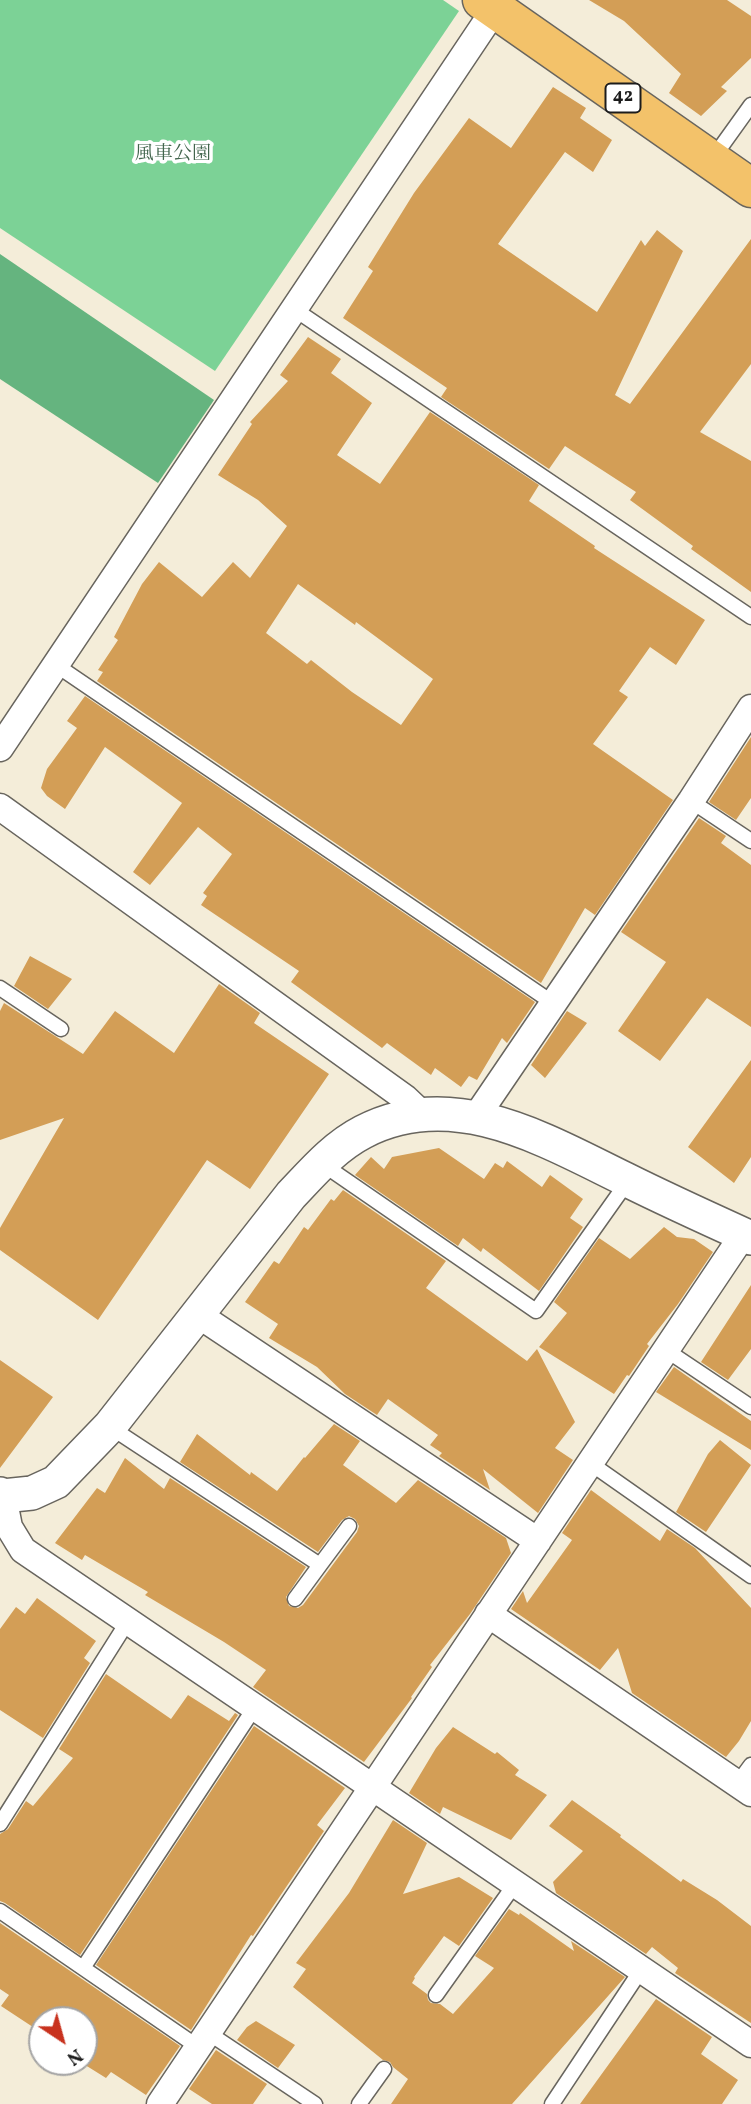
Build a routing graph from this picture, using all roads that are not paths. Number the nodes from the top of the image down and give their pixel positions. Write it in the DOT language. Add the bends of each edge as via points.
graph roads {
  1 [pos="488,4"];
  2 [pos="751,105"];
  3 [pos="711,160"];
  4 [pos="751,188"];
  5 [pos="294,310"];
  6 [pos="751,617"];
  7 [pos="56,665"];
  8 [pos="751,708"];
  9 [pos="0,748"];
  10 [pos="691,801"];
  11 [pos="0,807"];
  12 [pos="751,841"];
  13 [pos="0,988"];
  14 [pos="552,1003"];
  15 [pos="61,1029"];
  16 [pos="424,1115"];
  17 [pos="476,1117"];
  18 [pos="321,1163"];
  19 [pos="628,1181"];
  20 [pos="747,1236"];
  21 [pos="197,1314"];
  22 [pos="666,1350"];
  23 [pos="751,1407"];
  24 [pos="110,1426"];
  25 [pos="590,1463"];
  26 [pos="1,1495"];
  27 [pos="349,1526"];
  28 [pos="538,1541"];
  29 [pos="320,1565"];
  30 [pos="751,1576"];
  31 [pos="295,1599"];
  32 [pos="488,1614"];
  33 [pos="128,1621"];
  34 [pos="255,1707"];
  35 [pos="746,1781"];
  36 [pos="372,1787"];
  37 [pos="0,1824"];
  38 [pos="515,1884"];
  39 [pos="0,1911"];
  40 [pos="83,1968"];
  41 [pos="641,1970"];
  42 [pos="436,1995"];
  43 [pos="203,2040"];
  44 [pos="751,2044"];
  45 [pos="384,2069"];
  46 [pos="160,2104"];
  47 [pos="316,2104"];
  48 [pos="359,2104"];
  49 [pos="552,2104"];
  1 -- 3 [label="main road, 42"];
  1 -- 5 [label="street"];
  2 -- 3 [label="lane"];
  3 -- 4 [label="main road, 42"];
  5 -- 6 [label="lane"];
  5 -- 7 [label="street"];
  7 -- 9 [label="street"];
  7 -- 14 [label="lane"];
  8 -- 10 [label="street"];
  10 -- 12 [label="lane"];
  10 -- 14 [label="street"];
  11 -- 16 [label="street"];
  13 -- 15 [label="lane"];
  14 -- 17 [label="street"];
  16 -- 17 [label="street"];
  16 -- 18 [label="street" via="364,1131"];
  17 -- 19 [label="street" via="548,1141"];
  18 -- 19 [label="lane" via="536,1311"];
  18 -- 21 [label="street"];
  19 -- 20 [label="street"];
  20 -- 22 [label="street"];
  21 -- 24 [label="street"];
  21 -- 28 [label="street"];
  22 -- 23 [label="lane"];
  22 -- 25 [label="street"];
  24 -- 26 [label="street" via="56,1482 32,1493"];
  24 -- 29 [label="lane"];
  25 -- 28 [label="street"];
  25 -- 30 [label="lane"];
  26 -- 33 [label="street" via="9,1527 23,1550"];
  27 -- 29 [label="lane"];
  28 -- 32 [label="street"];
  29 -- 31 [label="lane"];
  32 -- 35 [label="street"];
  32 -- 36 [label="street"];
  33 -- 34 [label="street"];
  33 -- 37 [label="lane"];
  34 -- 36 [label="street"];
  34 -- 40 [label="lane"];
  36 -- 38 [label="street"];
  36 -- 43 [label="street"];
  38 -- 41 [label="street"];
  38 -- 42 [label="lane"];
  39 -- 40 [label="lane"];
  40 -- 43 [label="lane"];
  41 -- 44 [label="street"];
  41 -- 49 [label="lane"];
  43 -- 46 [label="street"];
  43 -- 47 [label="lane"];
  45 -- 48 [label="lane"];
}
